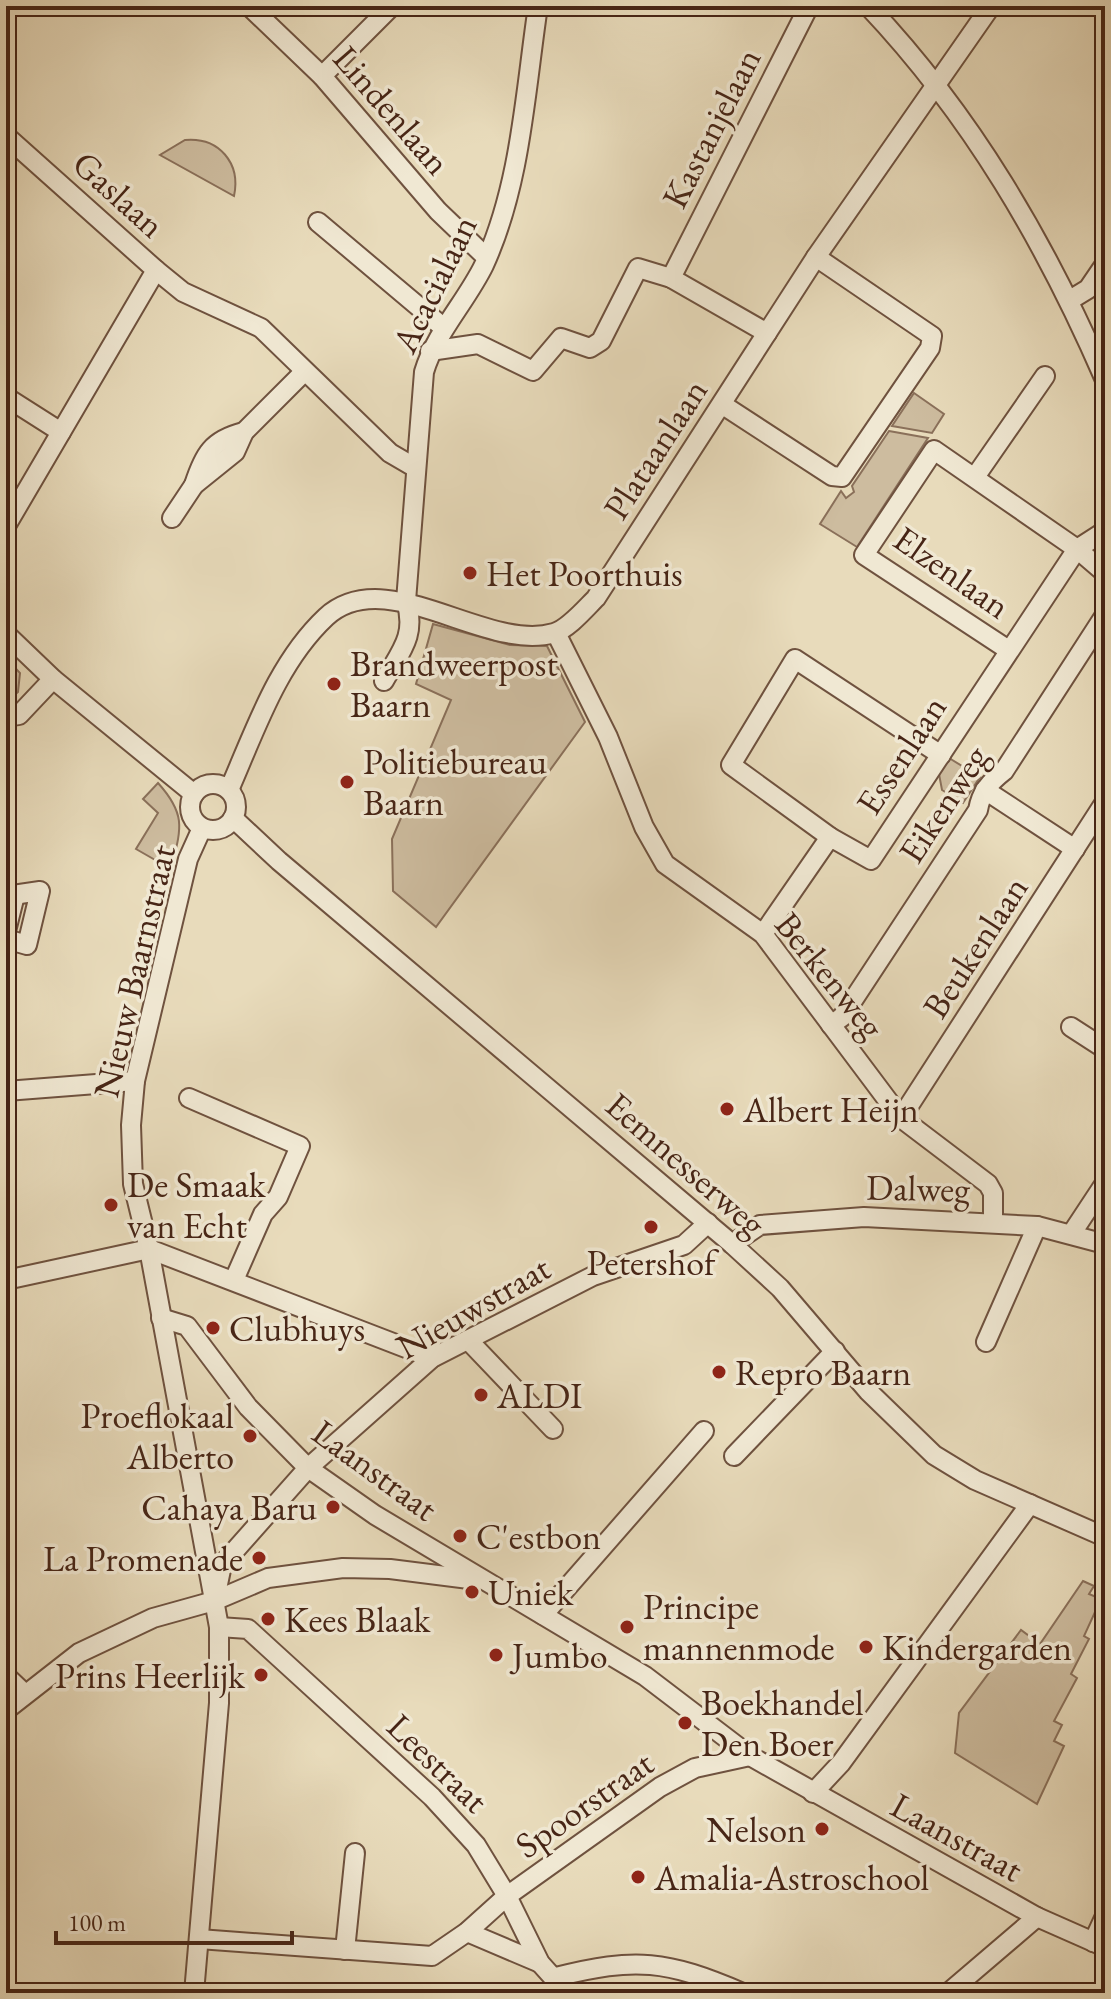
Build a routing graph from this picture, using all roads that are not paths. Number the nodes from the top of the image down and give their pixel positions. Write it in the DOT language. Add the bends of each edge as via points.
graph roads {
  1 [pos="249,6"];
  2 [pos="392,6"];
  3 [pos="538,6"];
  4 [pos="809,6"];
  5 [pos="868,6"];
  6 [pos="991,6"];
  7 [pos="322,76"];
  8 [pos="937,87"];
  9 [pos="6,136"];
  10 [pos="318,222"];
  11 [pos="486,257"];
  12 [pos="816,257"];
  13 [pos="1105,264"];
  14 [pos="156,270"];
  15 [pos="671,278"];
  16 [pos="1070,300"];
  17 [pos="444,328"];
  18 [pos="767,333"];
  19 [pos="430,351"];
  20 [pos="304,372"];
  21 [pos="1045,376"];
  22 [pos="1105,380"];
  23 [pos="6,397"];
  24 [pos="723,405"];
  25 [pos="61,432"];
  26 [pos="414,467"];
  27 [pos="975,477"];
  28 [pos="172,518"];
  29 [pos="6,526"];
  30 [pos="1105,531"];
  31 [pos="1077,549"];
  32 [pos="1105,573"];
  33 [pos="406,601"];
  34 [pos="1105,615"];
  35 [pos="556,633"];
  36 [pos="6,634"];
  37 [pos="1007,649"];
  38 [pos="53,679"];
  39 [pos="384,681"];
  40 [pos="6,717"];
  41 [pos="941,755"];
  42 [pos="229,790"];
  43 [pos="985,790"];
  44 [pos="194,794"];
  45 [pos="1105,802"];
  46 [pos="233,818"];
  47 [pos="202,828"];
  48 [pos="830,837"];
  49 [pos="1075,849"];
  50 [pos="10,896"];
  51 [pos="6,931"];
  52 [pos="763,934"];
  53 [pos="6,939"];
  54 [pos="831,1025"];
  55 [pos="1071,1027"];
  56 [pos="1105,1049"];
  57 [pos="135,1081"];
  58 [pos="6,1091"];
  59 [pos="189,1098"];
  60 [pos="901,1118"];
  61 [pos="1105,1183"];
  62 [pos="993,1221"];
  63 [pos="708,1223"];
  64 [pos="1037,1226"];
  65 [pos="1072,1233"];
  66 [pos="732,1244"];
  67 [pos="1105,1244"];
  68 [pos="149,1249"];
  69 [pos="6,1280"];
  70 [pos="234,1280"];
  71 [pos="161,1318"];
  72 [pos="468,1340"];
  73 [pos="986,1342"];
  74 [pos="835,1351"];
  75 [pos="432,1358"];
  76 [pos="553,1429"];
  77 [pos="704,1431"];
  78 [pos="734,1456"];
  79 [pos="308,1468"];
  80 [pos="1030,1504"];
  81 [pos="1105,1537"];
  82 [pos="484,1581"];
  83 [pos="214,1601"];
  84 [pos="543,1615"];
  85 [pos="219,1627"];
  86 [pos="6,1676"];
  87 [pos="25,1694"];
  88 [pos="6,1710"];
  89 [pos="750,1756"];
  90 [pos="813,1793"];
  91 [pos="355,1853"];
  92 [pos="507,1896"];
  93 [pos="1105,1916"];
  94 [pos="1037,1917"];
  95 [pos="467,1932"];
  96 [pos="199,1939"];
  97 [pos="1099,1945"];
  98 [pos="345,1950"];
  99 [pos="540,1963"];
  100 [pos="556,1977"];
  101 [pos="194,1993"];
  102 [pos="567,1993"];
  103 [pos="743,1993"];
  104 [pos="948,1993"];
  1 -- 7 [label="street, Lindenlaan"];
  2 -- 7 [label="street"];
  3 -- 11 [label="street, Acacialaan" via="514,171"];
  4 -- 15 [label="street, Kastanjelaan"];
  5 -- 8 [label="street"];
  6 -- 8 [label="street, Plataanlaan"];
  7 -- 11 [label="street, Lindenlaan" via="438,211"];
  8 -- 12 [label="street, Plataanlaan"];
  8 -- 16 [label="street" via="1029,222"];
  9 -- 14 [label="street, Gaslaan"];
  10 -- 17 [label="street"];
  11 -- 17 [label="street, Acacialaan"];
  12 -- 18 [label="street, Plataanlaan"];
  12 -- 24 [label="street" via="932,336 930,348 842,477 832,476"];
  13 -- 16 [label="street" via="1088,289"];
  14 -- 20 [label="street" via="183,292 261,328"];
  14 -- 25 [label="street, Gaslaan"];
  15 -- 18 [label="street"];
  15 -- 19 [label="street" via="638,268 601,341 590,348 561,338 533,371 478,344"];
  16 -- 22 [label="street"];
  17 -- 19 [label="street, Acacialaan"];
  18 -- 24 [label="street, Plataanlaan"];
  19 -- 26 [label="street, Acacialaan"];
  20 -- 26 [label="street" via="390,453"];
  20 -- 28 [label="street" via="244,432 235,452 194,485"];
  21 -- 27 [label="street"];
  23 -- 25 [label="street"];
  24 -- 35 [label="street, Plataanlaan" via="596,598"];
  25 -- 29 [label="street, Gaslaan"];
  26 -- 33 [label="street, Acacialaan"];
  27 -- 31 [label="street, Elzenlaan"];
  27 -- 37 [label="street, Elzenlaan" via="934,450 864,555"];
  30 -- 31 [label="street"];
  31 -- 32 [label="street"];
  31 -- 37 [label="street, Essenlaan"];
  33 -- 35 [label="street" via="495,631"];
  33 -- 39 [label="street, Acacialaan" via="410,635"];
  33 -- 42 [label="street" via="356,601 329,614 305,639 280,677"];
  34 -- 43 [label="street, Eikenweg" via="1004,771"];
  35 -- 52 [label="street, Berkenweg" via="665,864"];
  36 -- 38 [label="street"];
  37 -- 41 [label="street, Essenlaan"];
  38 -- 40 [label="street" via="19,715"];
  38 -- 44 [label="street"];
  41 -- 48 [label="street, Essenlaan" via="871,860"];
  41 -- 48 [label="street" via="795,659 731,765"];
  42 -- 44 [label="street" via="211,784"];
  42 -- 46 [label="street"];
  43 -- 49 [label="street"];
  43 -- 54 [label="street, Eikenweg" via="969,823 842,1017"];
  44 -- 47 [label="street" via="190,809"];
  45 -- 49 [label="street, Beukenlaan"];
  46 -- 47 [label="street" via="216,830"];
  46 -- 63 [label="street, Eemnesserweg"];
  47 -- 57 [label="street, Nieuw Baarnstraat" via="188,859"];
  48 -- 52 [label="street, Essenlaan"];
  49 -- 60 [label="street, Beukenlaan"];
  50 -- 51 [label="street"];
  50 -- 53 [label="street" via="40,891 27,945"];
  52 -- 54 [label="street, Berkenweg"];
  54 -- 60 [label="street, Berkenweg"];
  55 -- 56 [label="street"];
  57 -- 58 [label="street"];
  57 -- 68 [label="street, Nieuw Baarnstraat" via="133,1184"];
  59 -- 70 [label="street" via="300,1146"];
  60 -- 62 [label="street, Berkenweg" via="988,1184"];
  61 -- 65 [label="street"];
  62 -- 64 [label="street, Dalweg"];
  62 -- 66 [label="street, Dalweg" via="793,1221 760,1225"];
  63 -- 66 [label="street, Eemnesserweg"];
  63 -- 72 [label="street, Nieuwstraat" via="684,1245 593,1276"];
  64 -- 65 [label="street, Dalweg"];
  64 -- 73 [label="street"];
  65 -- 67 [label="street, Dalweg"];
  66 -- 74 [label="street, Eemnesserweg" via="780,1288"];
  68 -- 69 [label="street"];
  68 -- 70 [label="street"];
  68 -- 71 [label="street, Nieuw Baarnstraat"];
  70 -- 75 [label="street"];
  71 -- 79 [label="street, Laanstraat" via="187,1326 248,1407"];
  71 -- 83 [label="street, Nieuw Baarnstraat"];
  72 -- 75 [label="street, Nieuwstraat"];
  72 -- 76 [label="street"];
  74 -- 78 [label="street"];
  74 -- 80 [label="street, Eemnesserweg" via="934,1455"];
  75 -- 79 [label="street, Nieuwstraat"];
  77 -- 84 [label="street"];
  79 -- 82 [label="street, Laanstraat"];
  79 -- 83 [label="street, Nieuwstraat" via="222,1565"];
  80 -- 81 [label="street, Eemnesserweg"];
  80 -- 90 [label="street" via="841,1763"];
  82 -- 83 [label="street" via="343,1568 268,1578"];
  82 -- 84 [label="street, Laanstraat"];
  83 -- 85 [label="street, Nieuw Baarnstraat"];
  83 -- 87 [label="street" via="153,1618 79,1653"];
  84 -- 89 [label="street, Laanstraat" via="645,1676"];
  85 -- 92 [label="street, Leestraat" via="248,1629 432,1797 476,1845"];
  85 -- 96 [label="street, Nieuw Baarnstraat" via="219,1703"];
  86 -- 87 [label="street"];
  87 -- 88 [label="street"];
  89 -- 90 [label="street, Laanstraat"];
  89 -- 92 [label="street, Spoorstraat" via="695,1768 676,1778"];
  90 -- 94 [label="street, Laanstraat"];
  91 -- 98 [label="street"];
  92 -- 95 [label="street, Spoorstraat"];
  92 -- 99 [label="street, Leestraat"];
  93 -- 97 [label="street"];
  94 -- 97 [label="street, Laanstraat"];
  94 -- 104 [label="street"];
  95 -- 98 [label="street, Spoorstraat" via="432,1956"];
  95 -- 99 [label="street"];
  96 -- 98 [label="street, Spoorstraat"];
  96 -- 101 [label="street, Nieuw Baarnstraat"];
  99 -- 100 [label="street, Leestraat"];
  100 -- 102 [label="street, Leestraat"];
  100 -- 103 [label="street" via="635,1962 695,1972"];
}
